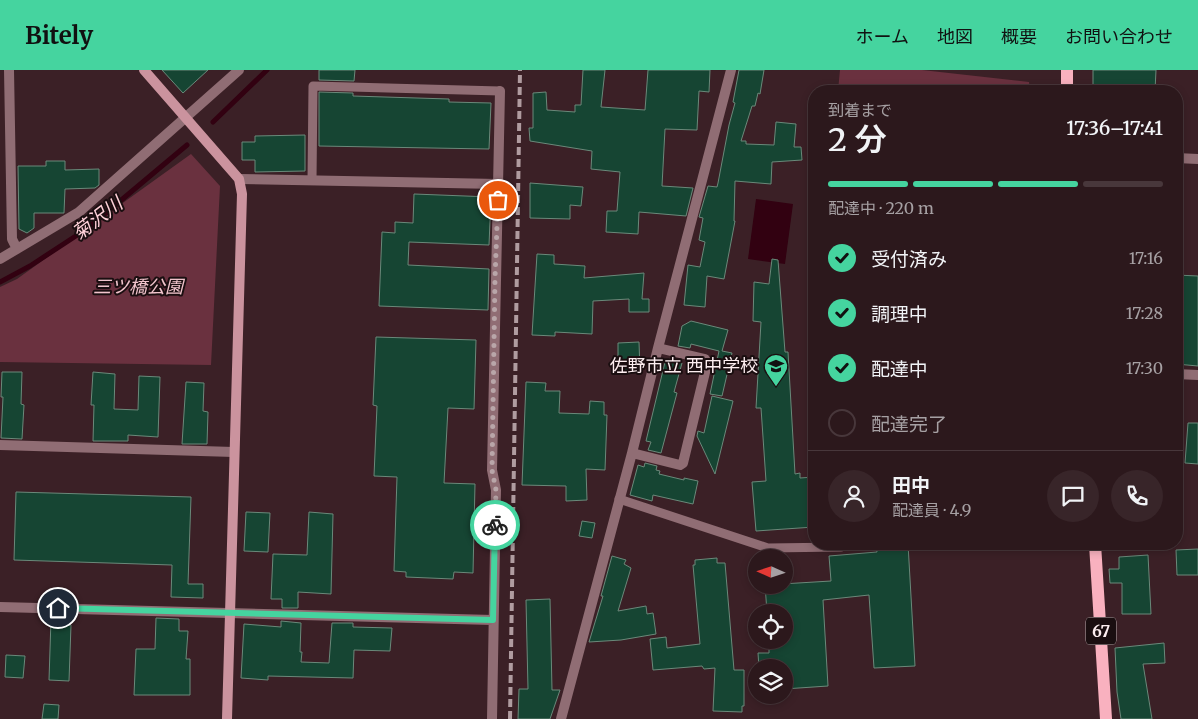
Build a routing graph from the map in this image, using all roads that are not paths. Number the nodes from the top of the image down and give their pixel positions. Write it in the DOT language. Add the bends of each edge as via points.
graph roads {
  1 [pos="9,70"];
  2 [pos="144,70"];
  3 [pos="239,70"];
  4 [pos="731,70"];
  5 [pos="1067,70"];
  6 [pos="1067,85"];
  7 [pos="500,92"];
  8 [pos="186,118"];
  9 [pos="1183,158"];
  10 [pos="1198,159"];
  11 [pos="239,179"];
  12 [pos="312,180"];
  13 [pos="498,184"];
  14 [pos="17,249"];
  15 [pos="0,259"];
  16 [pos="658,348"];
  17 [pos="1183,374"];
  18 [pos="1198,375"];
  19 [pos="0,445"];
  20 [pos="234,452"];
  21 [pos="632,453"];
  22 [pos="619,499"];
  23 [pos="808,548"];
  24 [pos="1095,550"];
  25 [pos="0,607"];
  26 [pos="230,613"];
  27 [pos="493,620"];
  28 [pos="228,719"];
  29 [pos="492,719"];
  30 [pos="561,719"];
  31 [pos="1106,719"];
  1 -- 14 [label="street" via="12,239"];
  2 -- 8 [label="street"];
  3 -- 8 [label="street"];
  4 -- 16 [label="street"];
  5 -- 6 [label="main road"];
  7 -- 12 [label="lane" via="313,86"];
  7 -- 13 [label="street"];
  8 -- 11 [label="street"];
  8 -- 14 [label="street" via="79,212"];
  9 -- 10 [label="street"];
  11 -- 12 [label="street"];
  11 -- 20 [label="street" via="242,194"];
  12 -- 13 [label="street"];
  13 -- 27 [label="street" via="492,470 496,490"];
  14 -- 15 [label="street"];
  16 -- 21 [label="street"];
  16 -- 21 [label="street" via="705,359 707,364 688,445 680,465"];
  17 -- 18 [label="street"];
  19 -- 20 [label="street"];
  20 -- 26 [label="street"];
  21 -- 22 [label="street"];
  22 -- 23 [label="lane" via="768,548"];
  22 -- 30 [label="street"];
  24 -- 31 [label="main road, 67"];
  25 -- 26 [label="street"];
  26 -- 27 [label="street"];
  26 -- 28 [label="street"];
  27 -- 29 [label="street"];
}
